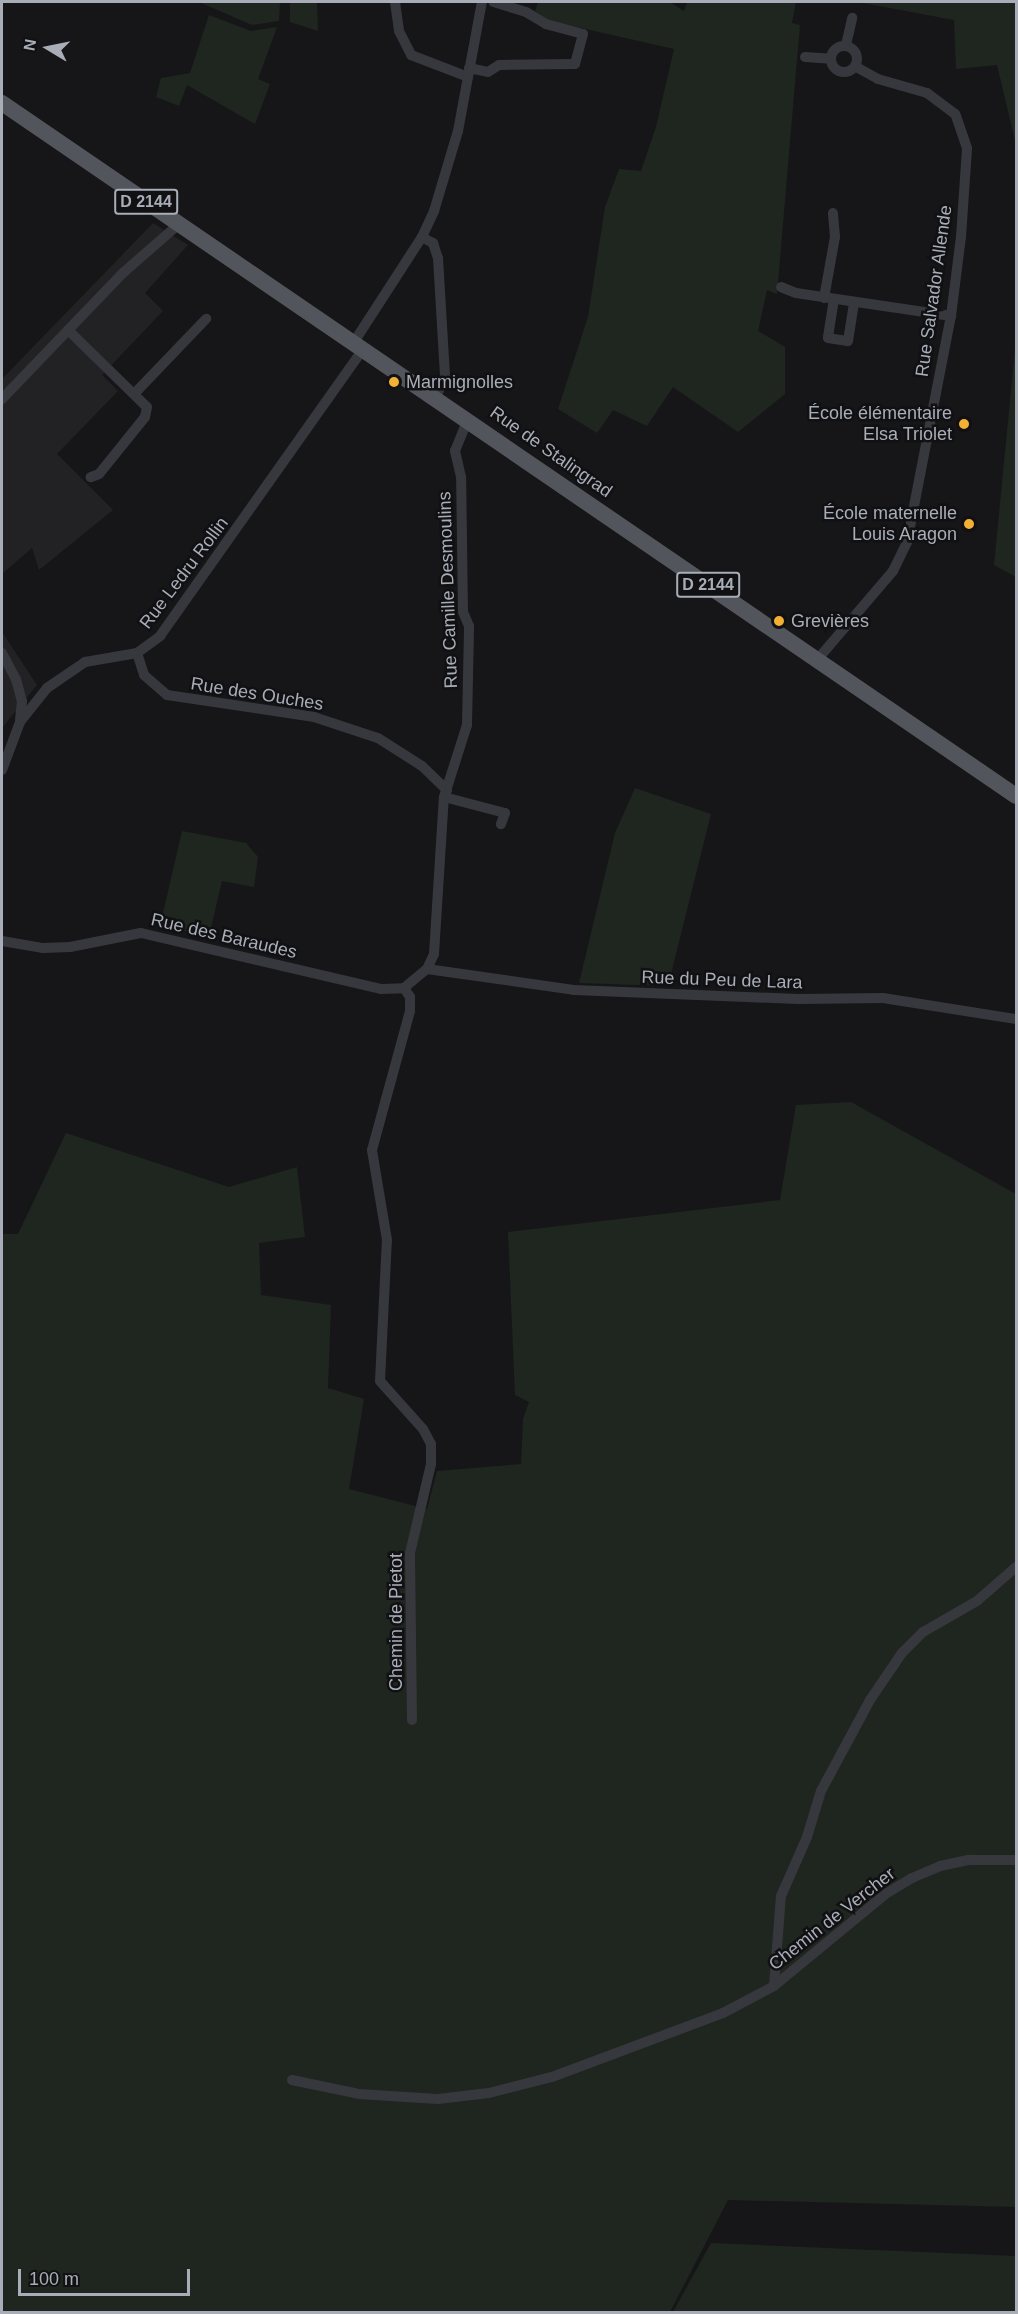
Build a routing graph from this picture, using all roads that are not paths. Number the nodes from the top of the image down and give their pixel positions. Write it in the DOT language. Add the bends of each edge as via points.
graph roads {
  1 [pos="395,2"];
  2 [pos="482,2"];
  3 [pos="494,2"];
  4 [pos="852,18"];
  5 [pos="846,45"];
  6 [pos="805,57"];
  7 [pos="831,59"];
  8 [pos="855,66"];
  9 [pos="468,73"];
  10 [pos="2,103"];
  11 [pos="833,213"];
  12 [pos="179,224"];
  13 [pos="422,237"];
  14 [pos="781,287"];
  15 [pos="829,298"];
  16 [pos="854,302"];
  17 [pos="951,316"];
  18 [pos="206,319"];
  19 [pos="68,330"];
  20 [pos="359,346"];
  21 [pos="135,393"];
  22 [pos="436,397"];
  23 [pos="2,399"];
  24 [pos="468,419"];
  25 [pos="90,477"];
  26 [pos="137,653"];
  27 [pos="2,654"];
  28 [pos="817,660"];
  29 [pos="20,722"];
  30 [pos="2,770"];
  31 [pos="446,794"];
  32 [pos="1017,796"];
  33 [pos="501,824"];
  34 [pos="2,941"];
  35 [pos="427,969"];
  36 [pos="404,988"];
  37 [pos="1017,1019"];
  38 [pos="1017,1567"];
  39 [pos="412,1720"];
  40 [pos="1017,1860"];
  41 [pos="774,1986"];
  42 [pos="292,2080"];
  1 -- 9 [label="street" via="399,31 411,55"];
  2 -- 9 [label="street, Rue Ledru Rollin"];
  3 -- 9 [label="street" via="526,12 546,24 583,34 575,64 499,65 488,72"];
  4 -- 5 [label="street"];
  5 -- 7 [label="street" via="837,47"];
  5 -- 8 [label="street" via="857,53"];
  6 -- 7 [label="street"];
  7 -- 8 [label="street" via="841,71"];
  8 -- 17 [label="street, Rue Salvador Allende" via="878,79 940,99 963,131 967,148 963,215"];
  9 -- 13 [label="street, Rue Ledru Rollin" via="458,131 434,211"];
  10 -- 12 [label="main road, Rue de Stalingrad / D 2144"];
  11 -- 15 [label="street" via="835,237"];
  12 -- 19 [label="street" via="124,272"];
  12 -- 20 [label="main road, Rue de Stalingrad / D 2144"];
  13 -- 20 [label="street, Rue Ledru Rollin"];
  13 -- 22 [label="street" via="433,243 438,258 445,376"];
  14 -- 15 [label="street"];
  15 -- 16 [label="street"];
  15 -- 16 [label="street" via="828,338 848,341"];
  16 -- 17 [label="street"];
  17 -- 28 [label="street, Rue Salvador Allende" via="907,542 893,571"];
  18 -- 21 [label="street"];
  19 -- 21 [label="street"];
  19 -- 23 [label="street"];
  20 -- 22 [label="main road, Rue de Stalingrad / D 2144"];
  20 -- 26 [label="street, Rue Ledru Rollin" via="160,636"];
  21 -- 25 [label="street" via="147,407 145,417 99,474"];
  22 -- 24 [label="main road, Rue de Stalingrad / D 2144"];
  24 -- 28 [label="main road, Rue de Stalingrad / D 2144"];
  24 -- 31 [label="street, Rue Camille Desmoulins" via="456,452 461,477 463,612 469,626 467,725"];
  26 -- 29 [label="street, Rue Ledru Rollin" via="85,662 66,673 35,700"];
  26 -- 31 [label="street, Rue des Ouches" via="144,675 167,695 314,717 378,738 422,766"];
  27 -- 29 [label="street" via="16,679 22,701"];
  28 -- 32 [label="main road, Rue de Stalingrad / D 2144"];
  29 -- 30 [label="street, Rue Ledru Rollin"];
  31 -- 33 [label="street" via="505,813"];
  31 -- 35 [label="street, Rue Camille Desmoulins" via="438,929"];
  34 -- 36 [label="street, Rue des Baraudes" via="43,948 70,947 141,933 381,990"];
  35 -- 36 [label="street"];
  35 -- 37 [label="street, Rue du Peu de Lara" via="574,990 798,999 883,998"];
  36 -- 39 [label="street, Chemin de Pietot" via="410,997 410,1011 372,1150 387,1240 380,1381 423,1429 431,1444 431,1464 410,1553"];
  38 -- 41 [label="street" via="977,1601 923,1632 902,1653 870,1700 821,1791 807,1837 781,1896"];
  40 -- 41 [label="street, Chemin de Vercher" via="969,1860 940,1866 912,1878 867,1909"];
  41 -- 42 [label="street, Chemin de Vercher" via="723,2013 635,2049 489,2093 438,2099 359,2094"];
}
